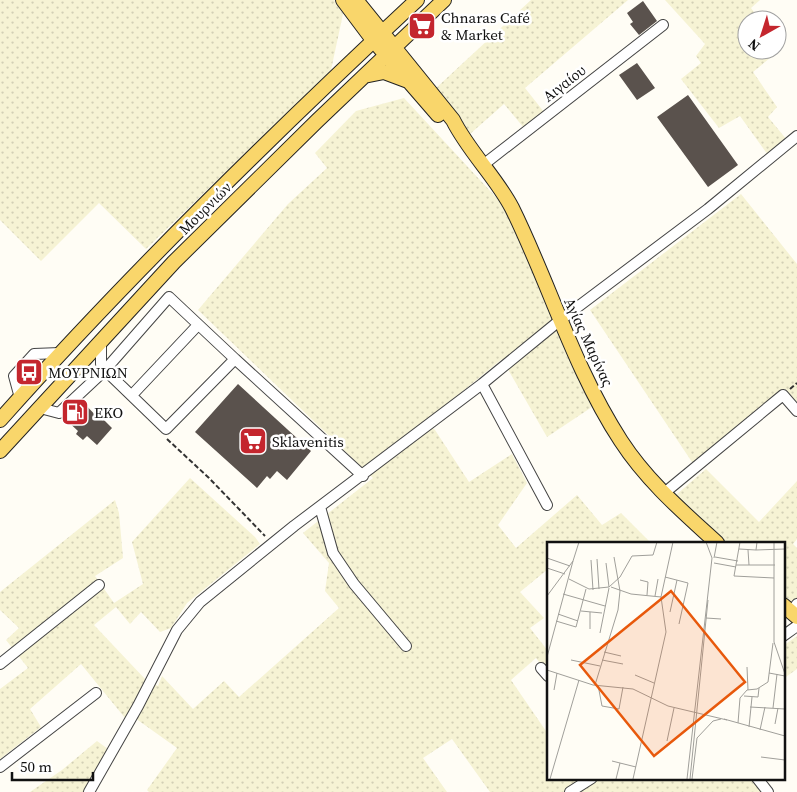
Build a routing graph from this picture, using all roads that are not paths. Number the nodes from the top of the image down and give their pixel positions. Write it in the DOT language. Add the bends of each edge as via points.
graph roads {
  1 [pos="343,0"];
  2 [pos="417,0"];
  3 [pos="444,0"];
  4 [pos="358,8"];
  5 [pos="404,12"];
  6 [pos="419,24"];
  7 [pos="663,25"];
  8 [pos="377,36"];
  9 [pos="390,50"];
  10 [pos="351,62"];
  11 [pos="363,76"];
  12 [pos="413,78"];
  13 [pos="797,136"];
  14 [pos="483,165"];
  15 [pos="559,321"];
  16 [pos="198,325"];
  17 [pos="101,340"];
  18 [pos="60,353"];
  19 [pos="235,359"];
  20 [pos="105,370"];
  21 [pos="482,384"];
  22 [pos="132,395"];
  23 [pos="20,398"];
  24 [pos="40,408"];
  25 [pos="797,411"];
  26 [pos="0,420"];
  27 [pos="0,451"];
  28 [pos="363,476"];
  29 [pos="663,494"];
  30 [pos="547,505"];
  31 [pos="320,507"];
  32 [pos="715,542"];
  33 [pos="99,585"];
  34 [pos="797,626"];
  35 [pos="784,635"];
  36 [pos="406,646"];
  37 [pos="0,664"];
  38 [pos="541,668"];
  39 [pos="547,675"];
  40 [pos="96,693"];
  41 [pos="0,767"];
  42 [pos="589,780"];
  43 [pos="759,780"];
  44 [pos="89,792"];
  45 [pos="570,792"];
  46 [pos="768,792"];
  1 -- 4 [label="main road, Αγίας Μαρίνας"];
  2 -- 5 [label="main road, Μουρνιών"];
  3 -- 6 [label="main road, Μουρνιών"];
  4 -- 5 [label="main road" via="383,17"];
  4 -- 8 [label="main road, Αγίας Μαρίνας"];
  4 -- 10 [label="main road" via="359,40"];
  5 -- 8 [label="main road, Μουρνιών"];
  6 -- 9 [label="main road, Μουρνιών"];
  6 -- 12 [label="main road" via="409,52"];
  7 -- 14 [label="street, Αιγαίου"];
  8 -- 9 [label="main road, Αγίας Μαρίνας"];
  8 -- 10 [label="main road, Μουρνιών"];
  9 -- 11 [label="main road, Μουρνιών"];
  9 -- 12 [label="main road, Αγίας Μαρίνας"];
  10 -- 18 [label="main road, Μουρνιών" via="161,248"];
  11 -- 12 [label="main road" via="384,72"];
  11 -- 17 [label="main road, Μουρνιών" via="226,210"];
  12 -- 14 [label="main road, Αγίας Μαρίνας" via="453,120"];
  13 -- 15 [label="street" via="708,209"];
  14 -- 15 [label="main road, Αγίας Μαρίνας" via="507,199 530,246"];
  15 -- 21 [label="street"];
  15 -- 29 [label="main road, Αγίας Μαρίνας" via="611,424"];
  16 -- 19 [label="street"];
  16 -- 20 [label="street" via="169,297"];
  16 -- 22 [label="street"];
  17 -- 20 [label="street" via="101,364"];
  17 -- 24 [label="main road, Μουρνιών"];
  18 -- 23 [label="main road, Μουρνιών"];
  18 -- 23 [label="street" via="34,354 14,376"];
  19 -- 22 [label="street" via="166,429"];
  19 -- 28 [label="street"];
  20 -- 22 [label="street"];
  20 -- 24 [label="street" via="59,413"];
  21 -- 28 [label="street"];
  21 -- 30 [label="street"];
  23 -- 26 [label="main road, Μουρνιών"];
  24 -- 27 [label="main road, Μουρνιών"];
  25 -- 29 [label="street" via="783,395"];
  28 -- 31 [label="street"];
  29 -- 32 [label="main road, Αγίας Μαρίνας"];
  31 -- 36 [label="street" via="333,553 354,584"];
  31 -- 44 [label="street" via="187,615"];
  33 -- 37 [label="street"];
  34 -- 35 [label="street"];
  38 -- 39 [label="street"];
  40 -- 41 [label="street"];
  42 -- 45 [label="street"];
  43 -- 46 [label="street"];
}
